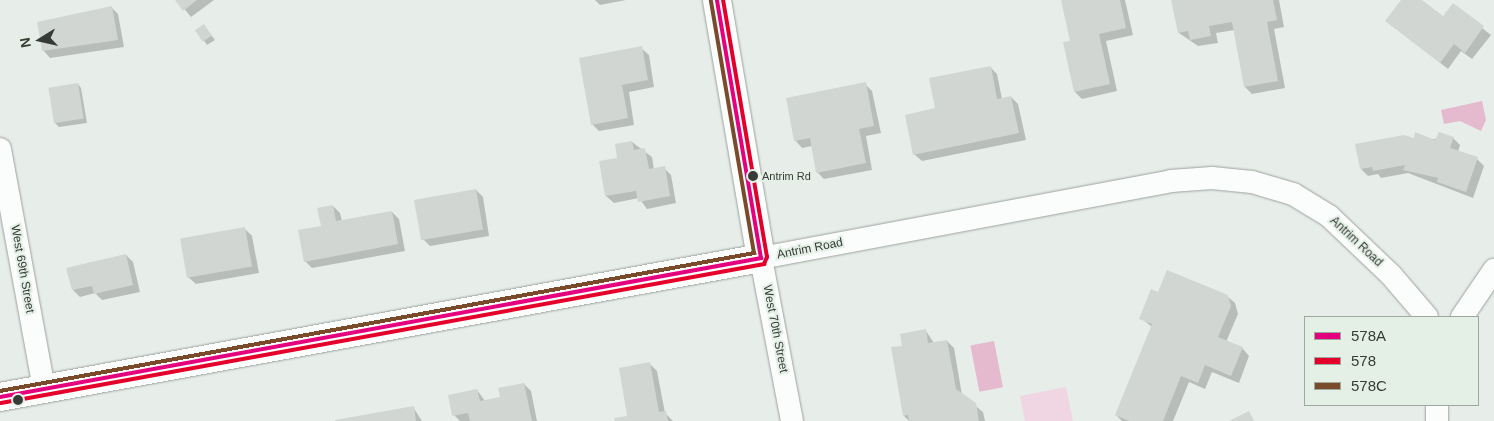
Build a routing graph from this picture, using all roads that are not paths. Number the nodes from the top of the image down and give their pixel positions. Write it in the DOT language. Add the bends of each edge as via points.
graph roads {
  1 [pos="717,0"];
  2 [pos="0,149"];
  3 [pos="761,258"];
  4 [pos="1494,270"];
  5 [pos="1426,316"];
  6 [pos="1463,316"];
  7 [pos="44,389"];
  8 [pos="0,397"];
  9 [pos="1437,406"];
  10 [pos="792,421"];
  11 [pos="1437,421"];
  1 -- 3 [label="street, West 70th Street"];
  2 -- 7 [label="street, West 69th Street"];
  3 -- 5 [label="street, Antrim Road" via="1171,181 1212,178 1252,182 1293,194 1329,216 1391,275"];
  3 -- 7 [label="street, Antrim Road"];
  3 -- 10 [label="street, West 70th Street"];
  4 -- 6 [label="street"];
  7 -- 8 [label="street, Antrim Road"];
  9 -- 11 [label="street"];
}
